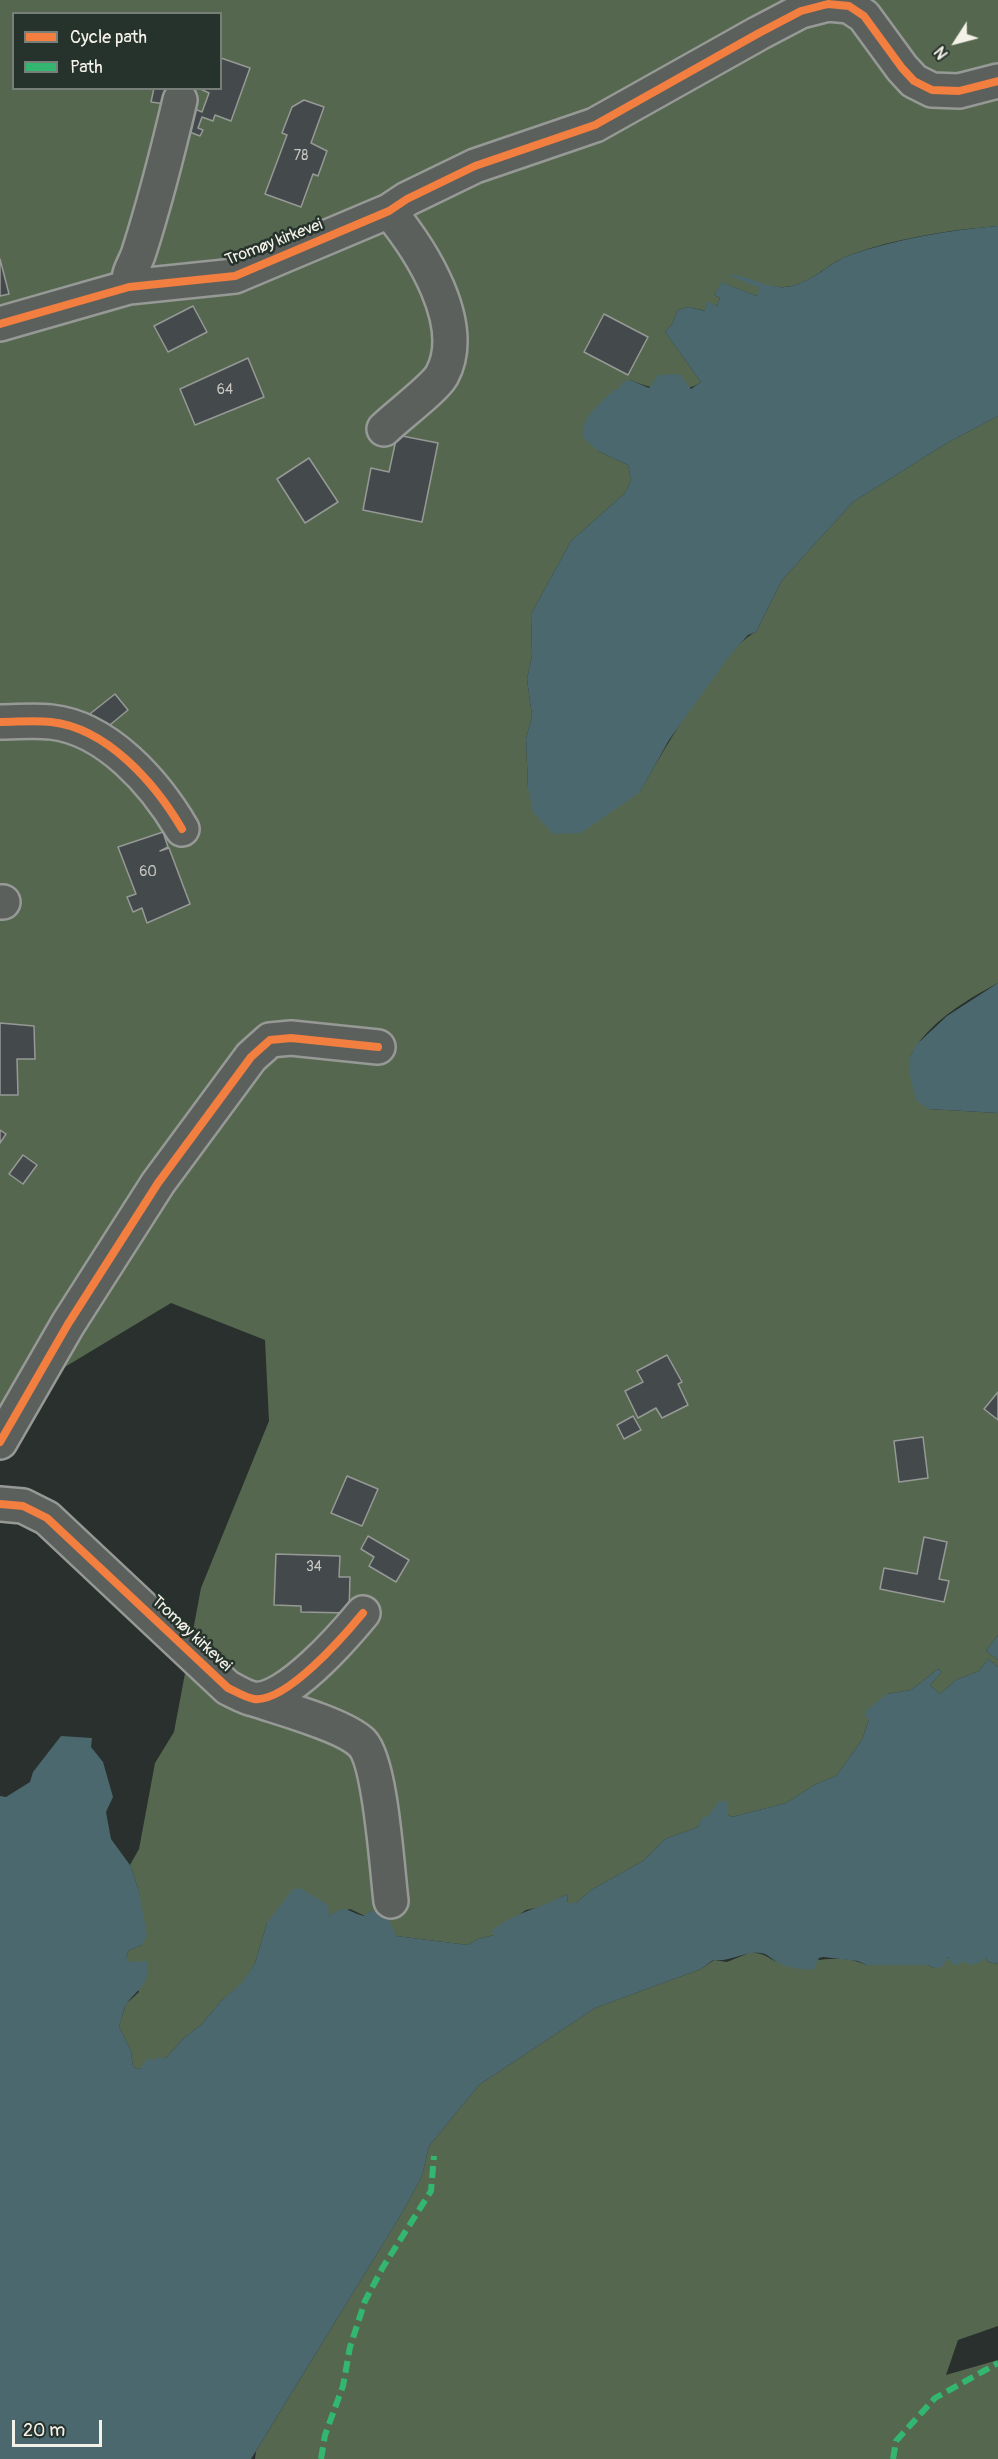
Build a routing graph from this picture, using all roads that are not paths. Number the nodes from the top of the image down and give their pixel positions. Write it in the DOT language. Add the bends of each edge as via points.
graph roads {
  1 [pos="998,81"];
  2 [pos="180,100"];
  3 [pos="389,211"];
  4 [pos="129,287"];
  5 [pos="0,324"];
  6 [pos="384,429"];
  7 [pos="0,722"];
  8 [pos="182,828"];
  9 [pos="378,1047"];
  10 [pos="0,1442"];
  11 [pos="0,1504"];
  12 [pos="363,1613"];
  13 [pos="255,1699"];
  14 [pos="391,1901"];
  1 -- 3 [label="street, Tromøy kirkevei" via="959,91 932,90 914,81 902,68 864,16 849,6 828,4 801,11 595,125 475,166"];
  2 -- 4 [label="street" via="155,202 128,278"];
  3 -- 4 [label="street, Tromøy kirkevei" via="235,276"];
  3 -- 6 [label="street" via="414,241 434,276 448,326 450,355 441,378"];
  4 -- 5 [label="street, Tromøy kirkevei"];
  7 -- 8 [label="street" via="51,722 87,735 124,757 162,795"];
  9 -- 10 [label="street" via="291,1038 270,1040 251,1057 158,1183 68,1324"];
  11 -- 13 [label="street, Tromøy kirkevei" via="24,1506 47,1518 228,1688"];
  12 -- 13 [label="street" via="342,1639 295,1683"];
  13 -- 14 [label="street, Tromøy kirkevei" via="342,1730 362,1743 379,1797"];
}
